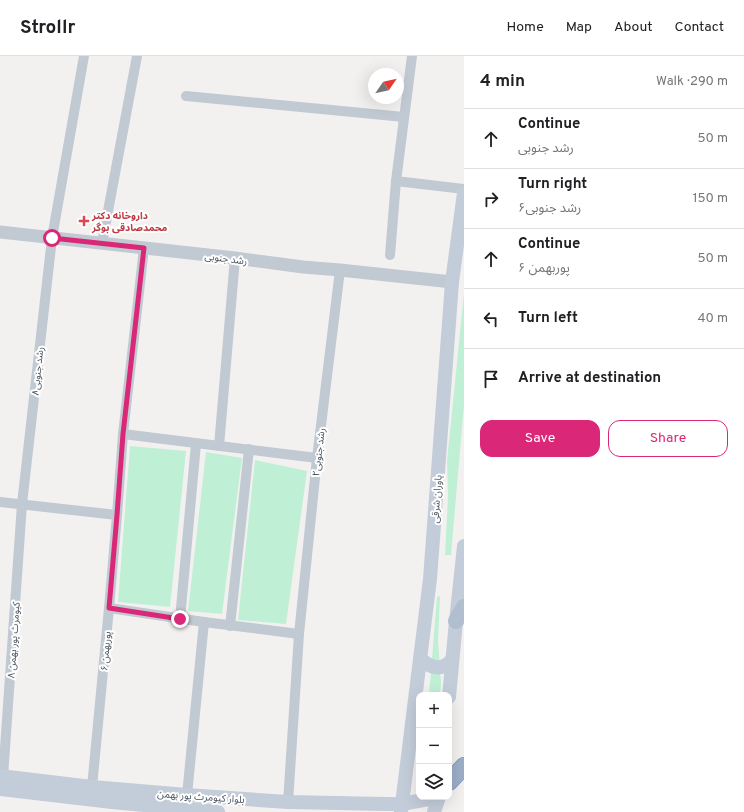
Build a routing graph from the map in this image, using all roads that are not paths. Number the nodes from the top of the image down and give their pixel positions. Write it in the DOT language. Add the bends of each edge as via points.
graph roads {
  1 [pos="84,56"];
  2 [pos="137,56"];
  3 [pos="412,56"];
  4 [pos="186,96"];
  5 [pos="404,118"];
  6 [pos="396,180"];
  7 [pos="464,189"];
  8 [pos="464,193"];
  9 [pos="0,232"];
  10 [pos="52,238"];
  11 [pos="102,243"];
  12 [pos="144,248"];
  13 [pos="390,255"];
  14 [pos="235,258"];
  15 [pos="340,270"];
  16 [pos="452,282"];
  17 [pos="123,434"];
  18 [pos="196,444"];
  19 [pos="219,446"];
  20 [pos="248,450"];
  21 [pos="317,458"];
  22 [pos="0,502"];
  23 [pos="22,504"];
  24 [pos="117,515"];
  25 [pos="464,546"];
  26 [pos="464,607"];
  27 [pos="109,608"];
  28 [pos="180,619"];
  29 [pos="456,621"];
  30 [pos="204,622"];
  31 [pos="230,626"];
  32 [pos="299,634"];
  33 [pos="420,658"];
  34 [pos="452,660"];
  35 [pos="449,692"];
  36 [pos="464,766"];
  37 [pos="452,779"];
  38 [pos="1,781"];
  39 [pos="92,786"];
  40 [pos="187,795"];
  41 [pos="429,800"];
  42 [pos="438,800"];
  43 [pos="288,802"];
  44 [pos="112,807"];
  45 [pos="402,808"];
  46 [pos="218,812"];
  47 [pos="434,812"];
  1 -- 10 [label="street, رشد جنوبی۸"];
  2 -- 11 [label="street"];
  3 -- 5 [label="street"];
  4 -- 5 [label="street"];
  5 -- 6 [label="street"];
  6 -- 7 [label="street"];
  6 -- 13 [label="street"];
  8 -- 16 [label="main road, یاوران شرقی"];
  9 -- 10 [label="street, رشد جنوبی"];
  10 -- 11 [label="street, رشد جنوبی"];
  10 -- 23 [label="street, رشد جنوبی۸"];
  11 -- 12 [label="street, رشد جنوبی"];
  12 -- 14 [label="street, رشد جنوبی"];
  12 -- 17 [label="street, پوربهمن ۶"];
  14 -- 15 [label="street, رشد جنوبی"];
  14 -- 19 [label="street"];
  15 -- 16 [label="street, رشد جنوبی"];
  15 -- 21 [label="street, رشد جنوبی۲"];
  16 -- 33 [label="main road, یاوران شرقی" via="430,579"];
  17 -- 18 [label="street"];
  17 -- 24 [label="street, پوربهمن ۶"];
  18 -- 19 [label="street"];
  18 -- 28 [label="street"];
  19 -- 20 [label="street"];
  20 -- 21 [label="street"];
  20 -- 31 [label="street"];
  21 -- 32 [label="street, رشد جنوبی۲"];
  22 -- 23 [label="street"];
  23 -- 24 [label="street"];
  23 -- 38 [label="street, کیومرث پور بهمن ۸"];
  24 -- 27 [label="street, پوربهمن ۶"];
  25 -- 29 [label="main road"];
  26 -- 29 [label="main road"];
  27 -- 28 [label="street"];
  27 -- 39 [label="street, پوربهمن ۶"];
  28 -- 30 [label="street"];
  29 -- 34 [label="main road"];
  30 -- 31 [label="street"];
  30 -- 40 [label="street"];
  31 -- 32 [label="street"];
  32 -- 43 [label="street, رشد جنوبی۲"];
  33 -- 34 [label="main road" via="435,668 444,666"];
  33 -- 45 [label="main road, یاوران شرقی"];
  34 -- 35 [label="main road"];
  36 -- 37 [label="highway"];
  38 -- 39 [label="main road, بلوار کیومرث پور بهمن"];
  38 -- 44 [label="main road, بلوار کیومرث پور بهمن"];
  39 -- 40 [label="main road, بلوار کیومرث پور بهمن"];
  40 -- 43 [label="main road, بلوار کیومرث پور بهمن"];
  41 -- 45 [label="main road, بلوار کیومرث پور بهمن"];
  42 -- 47 [label="main road"];
  43 -- 45 [label="main road, بلوار کیومرث پور بهمن" via="385,804"];
  44 -- 46 [label="main road, بلوار کیومرث پور بهمن"];
}
